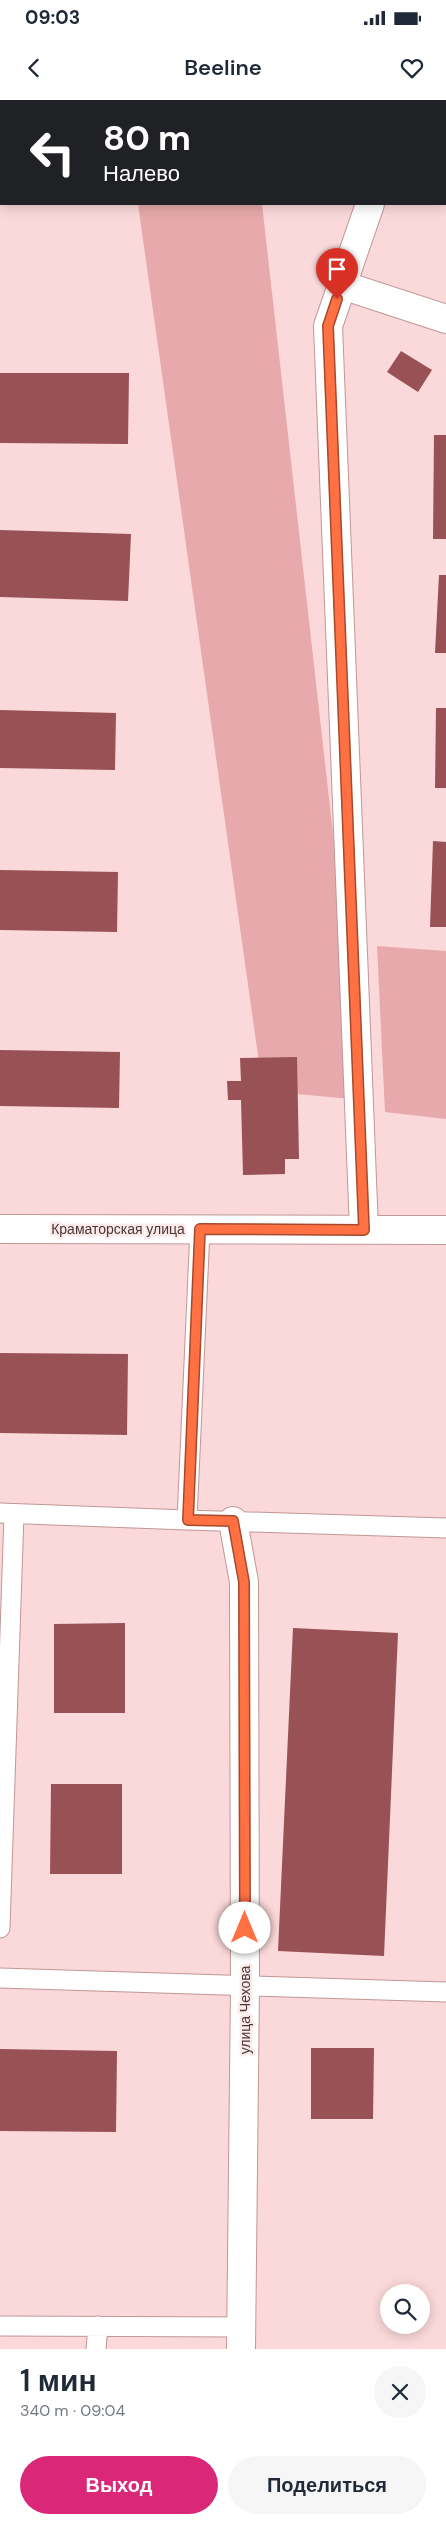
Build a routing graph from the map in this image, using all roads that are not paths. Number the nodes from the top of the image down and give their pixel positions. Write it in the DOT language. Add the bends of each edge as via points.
graph roads {
  1 [pos="370,205"];
  2 [pos="342,285"];
  3 [pos="446,319"];
  4 [pos="0,1229"];
  5 [pos="200,1229"];
  6 [pos="364,1230"];
  7 [pos="446,1230"];
  8 [pos="7,1514"];
  9 [pos="188,1520"];
  10 [pos="233,1521"];
  11 [pos="446,1528"];
  12 [pos="0,1928"];
  13 [pos="0,1978"];
  14 [pos="246,1986"];
  15 [pos="446,1992"];
  16 [pos="0,2326"];
  17 [pos="98,2326"];
  18 [pos="241,2338"];
  19 [pos="96,2349"];
  1 -- 2 [label="street"];
  2 -- 3 [label="street"];
  2 -- 6 [label="street" via="328,326"];
  4 -- 5 [label="street, Краматорская улица"];
  5 -- 6 [label="street, Краматорская улица"];
  5 -- 9 [label="lane"];
  6 -- 7 [label="street, Краматорская улица"];
  8 -- 9 [label="lane"];
  8 -- 12 [label="lane"];
  9 -- 10 [label="lane"];
  10 -- 11 [label="lane"];
  10 -- 14 [label="street, улица Чехова" via="244,1582"];
  13 -- 14 [label="lane"];
  14 -- 15 [label="lane"];
  14 -- 18 [label="street, улица Чехова"];
  16 -- 17 [label="lane"];
  17 -- 18 [label="lane"];
  17 -- 19 [label="lane"];
}
